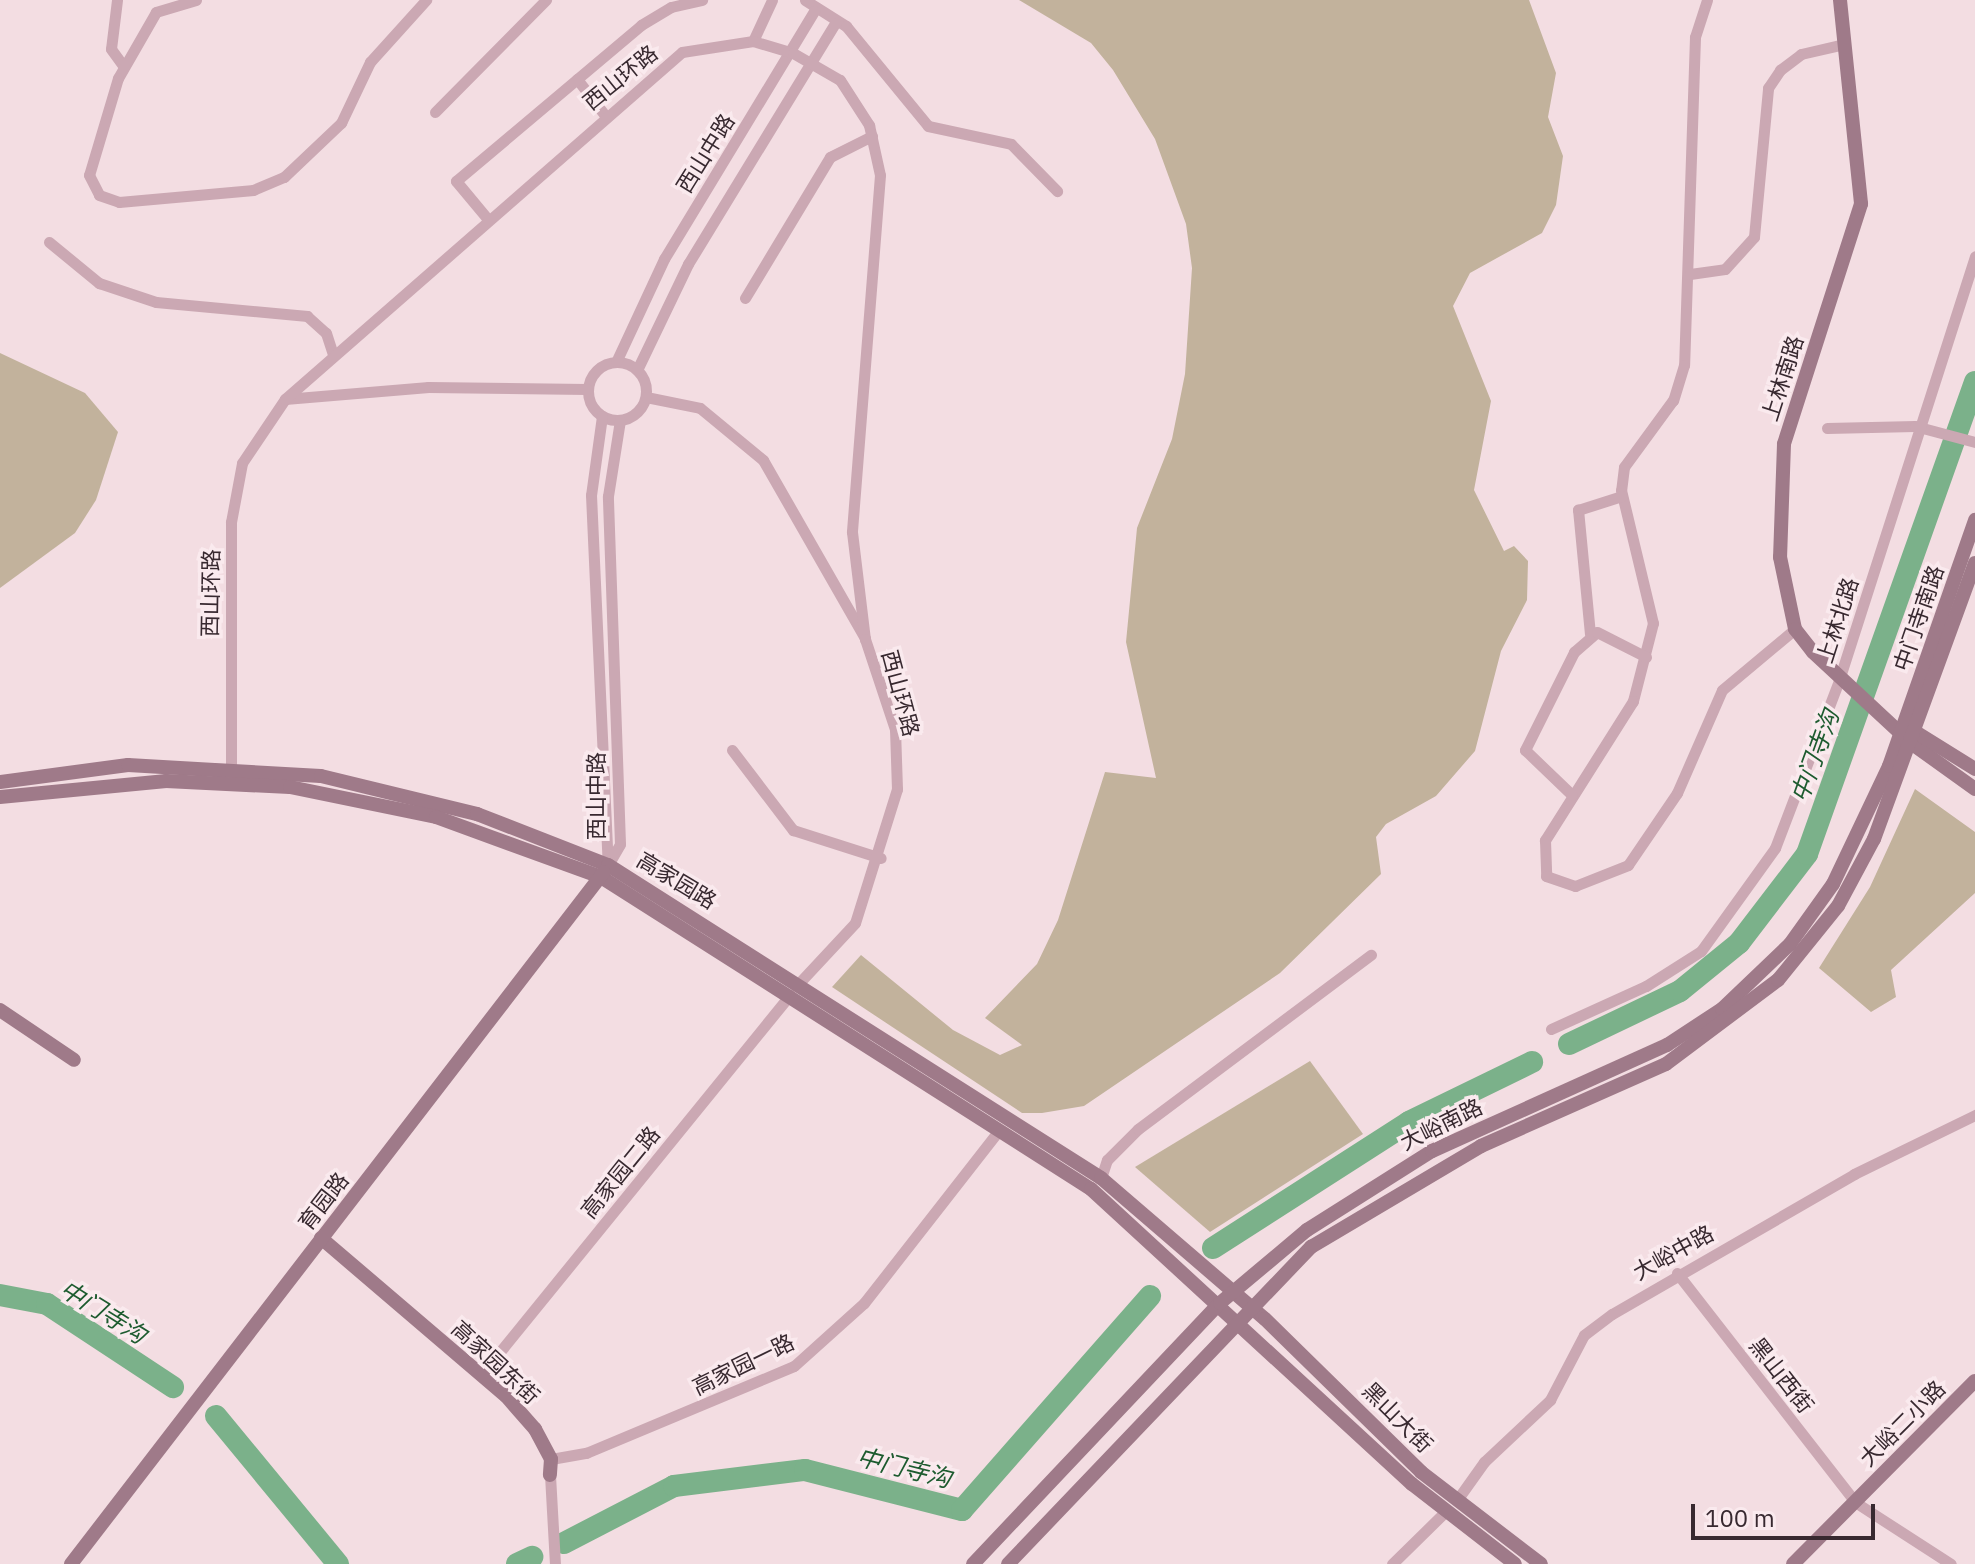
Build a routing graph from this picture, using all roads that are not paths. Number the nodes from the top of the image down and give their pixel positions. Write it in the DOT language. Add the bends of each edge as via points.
graph roads {
  1 [pos="117,0"];
  2 [pos="196,0"];
  3 [pos="426,0"];
  4 [pos="546,0"];
  5 [pos="702,0"];
  6 [pos="772,0"];
  7 [pos="805,0"];
  8 [pos="1707,0"];
  9 [pos="1840,0"];
  10 [pos="157,6"];
  11 [pos="814,11"];
  12 [pos="835,23"];
  13 [pos="753,41"];
  14 [pos="1844,44"];
  15 [pos="793,53"];
  16 [pos="812,63"];
  17 [pos="124,67"];
  18 [pos="577,79"];
  19 [pos="435,112"];
  20 [pos="604,114"];
  21 [pos="872,136"];
  22 [pos="1057,191"];
  23 [pos="486,217"];
  24 [pos="49,242"];
  25 [pos="1975,256"];
  26 [pos="1690,274"];
  27 [pos="745,298"];
  28 [pos="333,355"];
  29 [pos="616,362"];
  30 [pos="637,370"];
  31 [pos="587,389"];
  32 [pos="646,397"];
  33 [pos="285,399"];
  34 [pos="602,416"];
  35 [pos="620,420"];
  36 [pos="1827,428"];
  37 [pos="1922,428"];
  38 [pos="1974,442"];
  39 [pos="1622,496"];
  40 [pos="1975,520"];
  41 [pos="1975,563"];
  42 [pos="1795,629"];
  43 [pos="1590,634"];
  44 [pos="865,639"];
  45 [pos="1646,657"];
  46 [pos="1839,680"];
  47 [pos="1917,727"];
  48 [pos="1901,729"];
  49 [pos="1911,743"];
  50 [pos="732,750"];
  51 [pos="231,766"];
  52 [pos="1975,769"];
  53 [pos="0,782"];
  54 [pos="1975,789"];
  55 [pos="1572,795"];
  56 [pos="0,797"];
  57 [pos="881,858"];
  58 [pos="605,871"];
  59 [pos="1371,955"];
  60 [pos="794,989"];
  61 [pos="0,1010"];
  62 [pos="1551,1029"];
  63 [pos="74,1060"];
  64 [pos="1975,1115"];
  65 [pos="999,1130"];
  66 [pos="1101,1178"];
  67 [pos="321,1238"];
  68 [pos="1677,1273"];
  69 [pos="1233,1291"];
  70 [pos="1220,1303"];
  71 [pos="1248,1305"];
  72 [pos="1235,1318"];
  73 [pos="481,1375"];
  74 [pos="1975,1381"];
  75 [pos="551,1459"];
  76 [pos="550,1475"];
  77 [pos="1457,1500"];
  78 [pos="1855,1502"];
  79 [pos="1446,1511"];
  80 [pos="71,1564"];
  81 [pos="555,1564"];
  82 [pos="973,1564"];
  83 [pos="1008,1564"];
  84 [pos="1392,1564"];
  85 [pos="1515,1564"];
  86 [pos="1541,1564"];
  87 [pos="1793,1564"];
  88 [pos="1951,1564"];
  1 -- 17 [label="street" via="111,49"];
  2 -- 10 [label="street"];
  3 -- 17 [label="street" via="370,62 341,123 284,177 253,190 119,202 99,195 89,175"];
  4 -- 19 [label="street"];
  5 -- 18 [label="street" via="671,7 641,25"];
  6 -- 13 [label="street"];
  7 -- 11 [label="street"];
  8 -- 26 [label="street" via="1695,37"];
  9 -- 14 [label="main road, 上林南路"];
  10 -- 17 [label="street"];
  11 -- 12 [label="street"];
  11 -- 15 [label="street, 西山中路"];
  12 -- 16 [label="street, 西山中路"];
  12 -- 22 [label="street" via="846,26 928,126 1011,144"];
  13 -- 15 [label="street, 西山环路"];
  13 -- 20 [label="street, 西山环路" via="682,52"];
  14 -- 26 [label="street" via="1801,54 1774,79 1754,237 1725,269"];
  14 -- 42 [label="main road, 上林南路" via="1861,204 1784,444 1780,557"];
  15 -- 16 [label="street, 西山环路"];
  15 -- 29 [label="street, 西山中路" via="664,259"];
  16 -- 21 [label="street, 西山环路" via="840,80"];
  16 -- 30 [label="street, 西山中路" via="688,264"];
  18 -- 20 [label="street"];
  18 -- 23 [label="street" via="456,181"];
  20 -- 23 [label="street, 西山环路"];
  21 -- 27 [label="street" via="830,157"];
  21 -- 44 [label="street, 西山环路" via="880,175 878,239 866,308 852,532"];
  23 -- 28 [label="street, 西山环路"];
  24 -- 28 [label="street" via="99,283 156,302 307,316 326,333"];
  25 -- 37 [label="street, 上林北路"];
  26 -- 39 [label="street" via="1684,365 1673,400 1624,467"];
  28 -- 33 [label="street, 西山环路"];
  29 -- 30 [label="street"];
  29 -- 31 [label="street" via="594,373"];
  30 -- 32 [label="street"];
  31 -- 33 [label="street" via="428,387"];
  31 -- 34 [label="street"];
  32 -- 35 [label="street" via="638,412"];
  32 -- 44 [label="street" via="700,408 754,450"];
  33 -- 51 [label="street, 西山环路" via="242,463 231,522"];
  34 -- 35 [label="street"];
  34 -- 58 [label="street, 西山中路" via="591,495"];
  35 -- 58 [label="street, 西山中路" via="608,496 620,844"];
  36 -- 37 [label="street"];
  37 -- 38 [label="street"];
  37 -- 46 [label="street, 上林北路"];
  39 -- 43 [label="street" via="1578,510"];
  39 -- 45 [label="street" via="1653,623"];
  40 -- 48 [label="main road, 中门寺南路"];
  41 -- 47 [label="main road, 中门寺南路"];
  42 -- 46 [label="main road, 上林南路"];
  42 -- 55 [label="street" via="1722,690 1677,793 1628,865 1575,886 1546,876 1543,857"];
  43 -- 45 [label="street" via="1618,637"];
  43 -- 55 [label="street" via="1525,750"];
  44 -- 57 [label="street, 西山环路" via="895,729 897,789"];
  45 -- 55 [label="street" via="1620,727"];
  46 -- 48 [label="main road, 上林南路"];
  46 -- 62 [label="street, 上林北路" via="1775,848 1709,941 1646,986"];
  47 -- 48 [label="main road"];
  47 -- 49 [label="main road, 中门寺南路"];
  47 -- 52 [label="main road"];
  48 -- 49 [label="main road, 上林南路"];
  48 -- 69 [label="main road, 大峪南路" via="1833,884 1790,944 1722,1009 1667,1045 1366,1187"];
  49 -- 54 [label="main road, 上林南路"];
  49 -- 71 [label="main road, 大峪南路" via="1838,906 1768,989 1666,1064 1481,1146 1360,1213"];
  50 -- 57 [label="street" via="793,830"];
  51 -- 53 [label="main road, 高家园路" via="128,765"];
  51 -- 58 [label="main road, 高家园路" via="407,793"];
  56 -- 58 [label="main road, 高家园路" via="166,781 290,787 436,817"];
  57 -- 60 [label="street, 西山环路" via="855,923"];
  58 -- 60 [label="main road, 高家园路"];
  58 -- 67 [label="main road, 育园路"];
  59 -- 66 [label="street" via="1138,1129 1107,1160"];
  60 -- 65 [label="main road, 高家园路"];
  60 -- 66 [label="main road, 高家园路"];
  60 -- 73 [label="street, 高家园二路"];
  61 -- 63 [label="main road"];
  64 -- 68 [label="street, 大峪中路"];
  65 -- 70 [label="main road, 高家园路" via="1091,1189"];
  65 -- 75 [label="street, 高家园一路" via="864,1303 794,1366 586,1453"];
  66 -- 69 [label="main road, 高家园路"];
  67 -- 73 [label="main road, 高家园东街"];
  67 -- 80 [label="main road, 育园路"];
  68 -- 77 [label="street, 大峪中路" via="1584,1335 1550,1400 1478,1469"];
  68 -- 78 [label="street, 黑山西街"];
  69 -- 70 [label="main road, 大峪南路"];
  69 -- 71 [label="main road, 黑山大街"];
  70 -- 72 [label="main road, 黑山大街"];
  70 -- 82 [label="main road, 大峪南路"];
  71 -- 72 [label="main road, 大峪南路"];
  71 -- 77 [label="main road, 黑山大街"];
  72 -- 79 [label="main road, 黑山大街"];
  72 -- 83 [label="main road, 大峪南路"];
  73 -- 75 [label="main road, 高家园东街" via="535,1429"];
  74 -- 78 [label="main road, 大峪二小路"];
  75 -- 76 [label="main road"];
  76 -- 81 [label="street"];
  77 -- 86 [label="main road, 黑山大街"];
  78 -- 87 [label="main road, 大峪二小路"];
  78 -- 88 [label="street, 黑山西街"];
  79 -- 84 [label="street"];
  79 -- 85 [label="main road, 黑山大街"];
}
